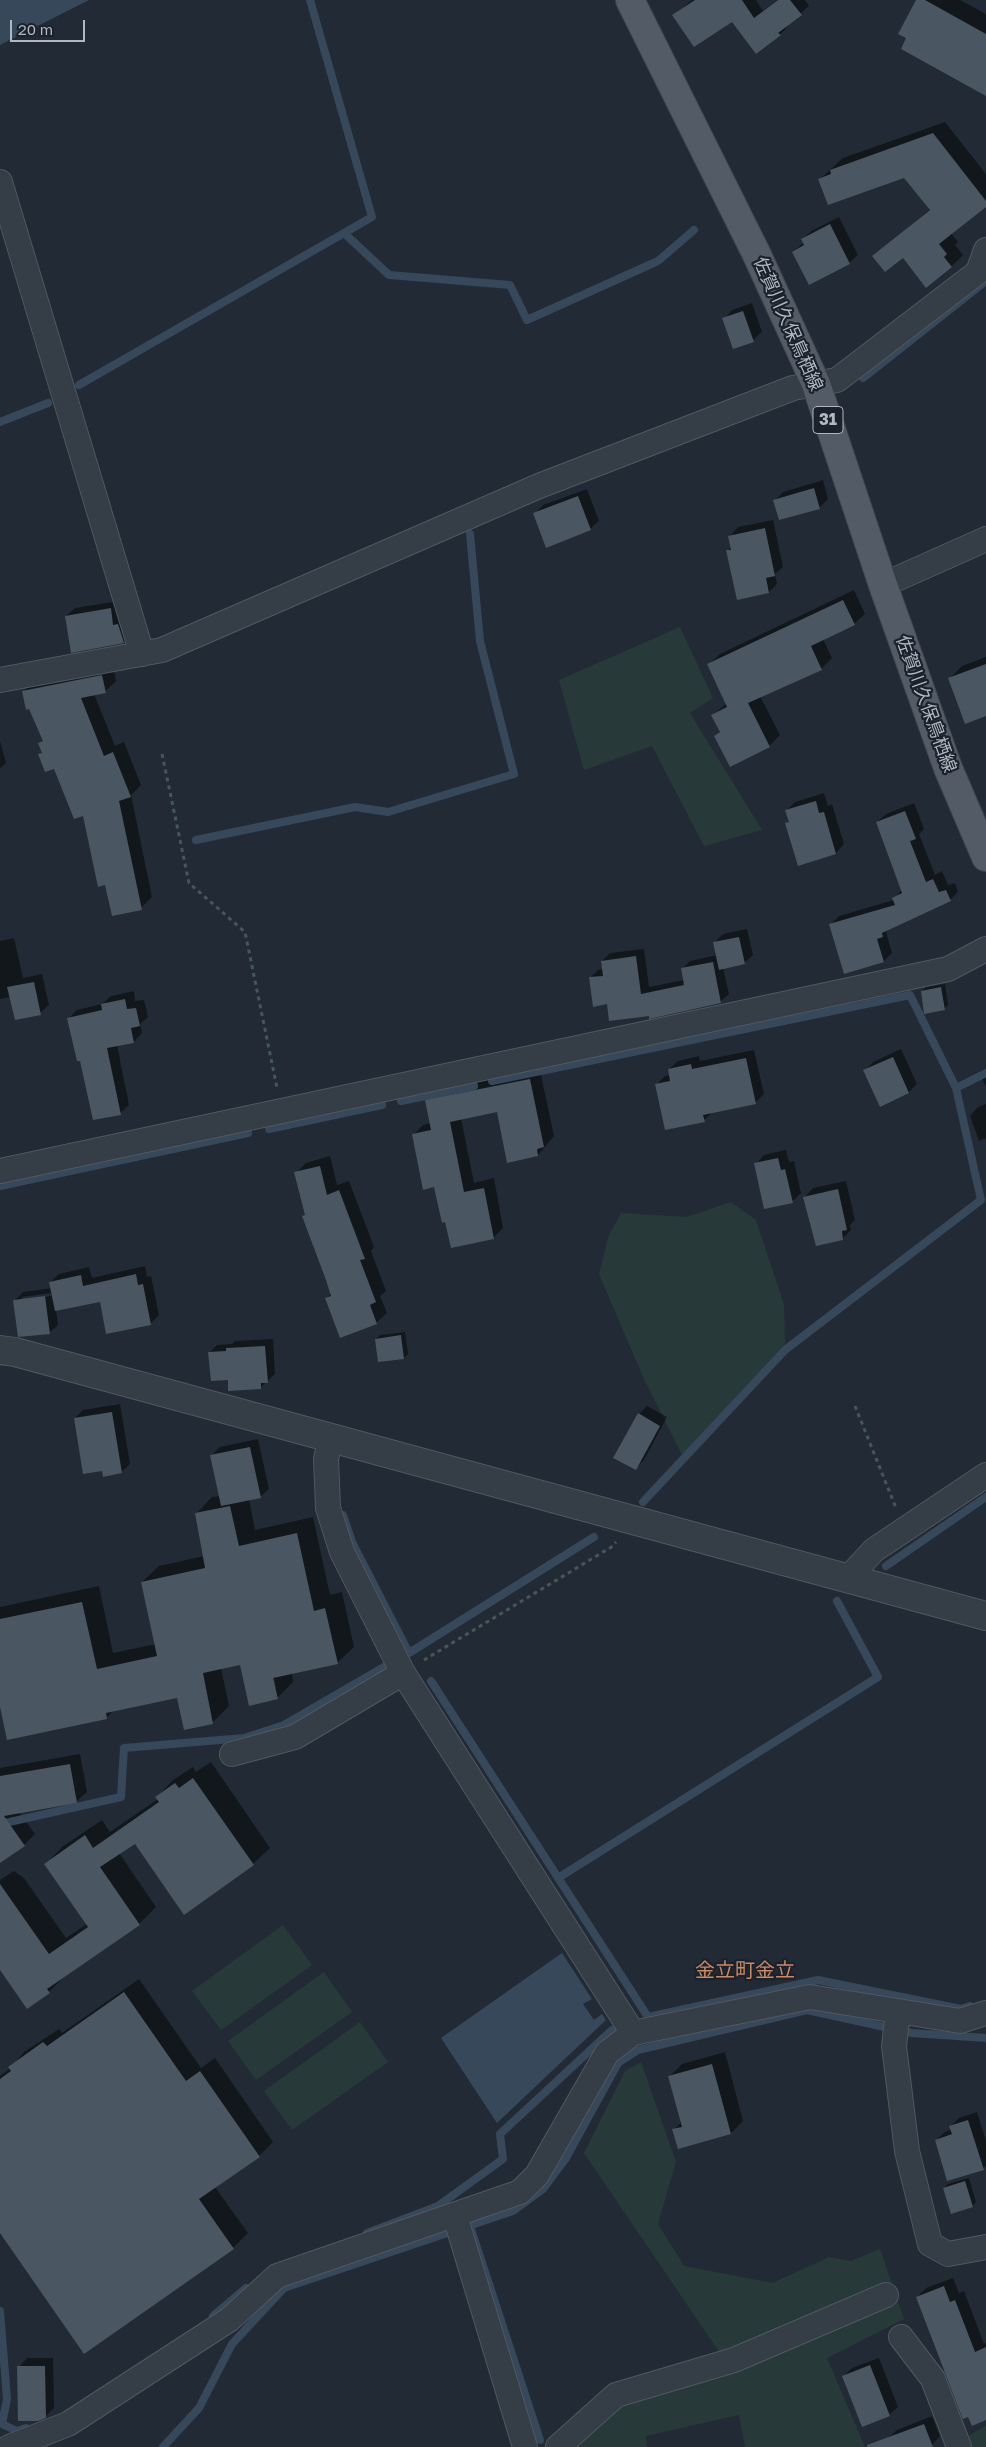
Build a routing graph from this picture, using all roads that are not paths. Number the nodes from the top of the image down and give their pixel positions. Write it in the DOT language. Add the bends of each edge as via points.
graph roads {
  1 [pos="630,0"];
  2 [pos="2,196"];
  3 [pos="986,250"];
  4 [pos="816,384"];
  5 [pos="986,539"];
  6 [pos="883,585"];
  7 [pos="142,654"];
  8 [pos="0,680"];
  9 [pos="986,858"];
  10 [pos="986,949"];
  11 [pos="0,1170"];
  12 [pos="0,1350"];
  13 [pos="331,1437"];
  14 [pos="986,1475"];
  15 [pos="848,1578"];
  16 [pos="986,1616"];
  17 [pos="403,1673"];
  18 [pos="232,1754"];
  19 [pos="898,2011"];
  20 [pos="986,2013"];
  21 [pos="633,2033"];
  22 [pos="455,2216"];
  23 [pos="986,2247"];
  24 [pos="886,2295"];
  25 [pos="901,2336"];
  26 [pos="0,2435"];
  27 [pos="9,2447"];
  28 [pos="525,2447"];
  29 [pos="558,2447"];
  30 [pos="960,2447"];
  1 -- 4 [label="main road, 佐賀川久保鳥栖線 / 31" via="757,255"];
  2 -- 7 [label="street"];
  3 -- 4 [label="street" via="978,272 837,380"];
  4 -- 6 [label="main road, 佐賀川久保鳥栖線 / 31"];
  4 -- 7 [label="street" via="793,388 539,486 162,650"];
  5 -- 6 [label="street"];
  6 -- 9 [label="main road, 佐賀川久保鳥栖線 / 31" via="948,768"];
  7 -- 8 [label="street"];
  10 -- 11 [label="street" via="948,969"];
  12 -- 13 [label="street"];
  13 -- 15 [label="street"];
  13 -- 17 [label="street" via="326,1459 328,1508 342,1552"];
  14 -- 15 [label="street" via="874,1550"];
  15 -- 16 [label="street"];
  17 -- 18 [label="street" via="295,1737"];
  17 -- 21 [label="street"];
  19 -- 20 [label="street" via="960,2020"];
  19 -- 21 [label="street" via="810,1997"];
  19 -- 23 [label="street" via="894,2046 907,2151 930,2244 948,2254"];
  21 -- 22 [label="street" via="607,2053 537,2176 520,2192"];
  22 -- 27 [label="street" via="277,2276 230,2318 68,2424"];
  22 -- 28 [label="street"];
  24 -- 29 [label="street" via="734,2360 616,2395"];
  25 -- 30 [label="street" via="934,2379"];
  26 -- 27 [label="street"];
}
